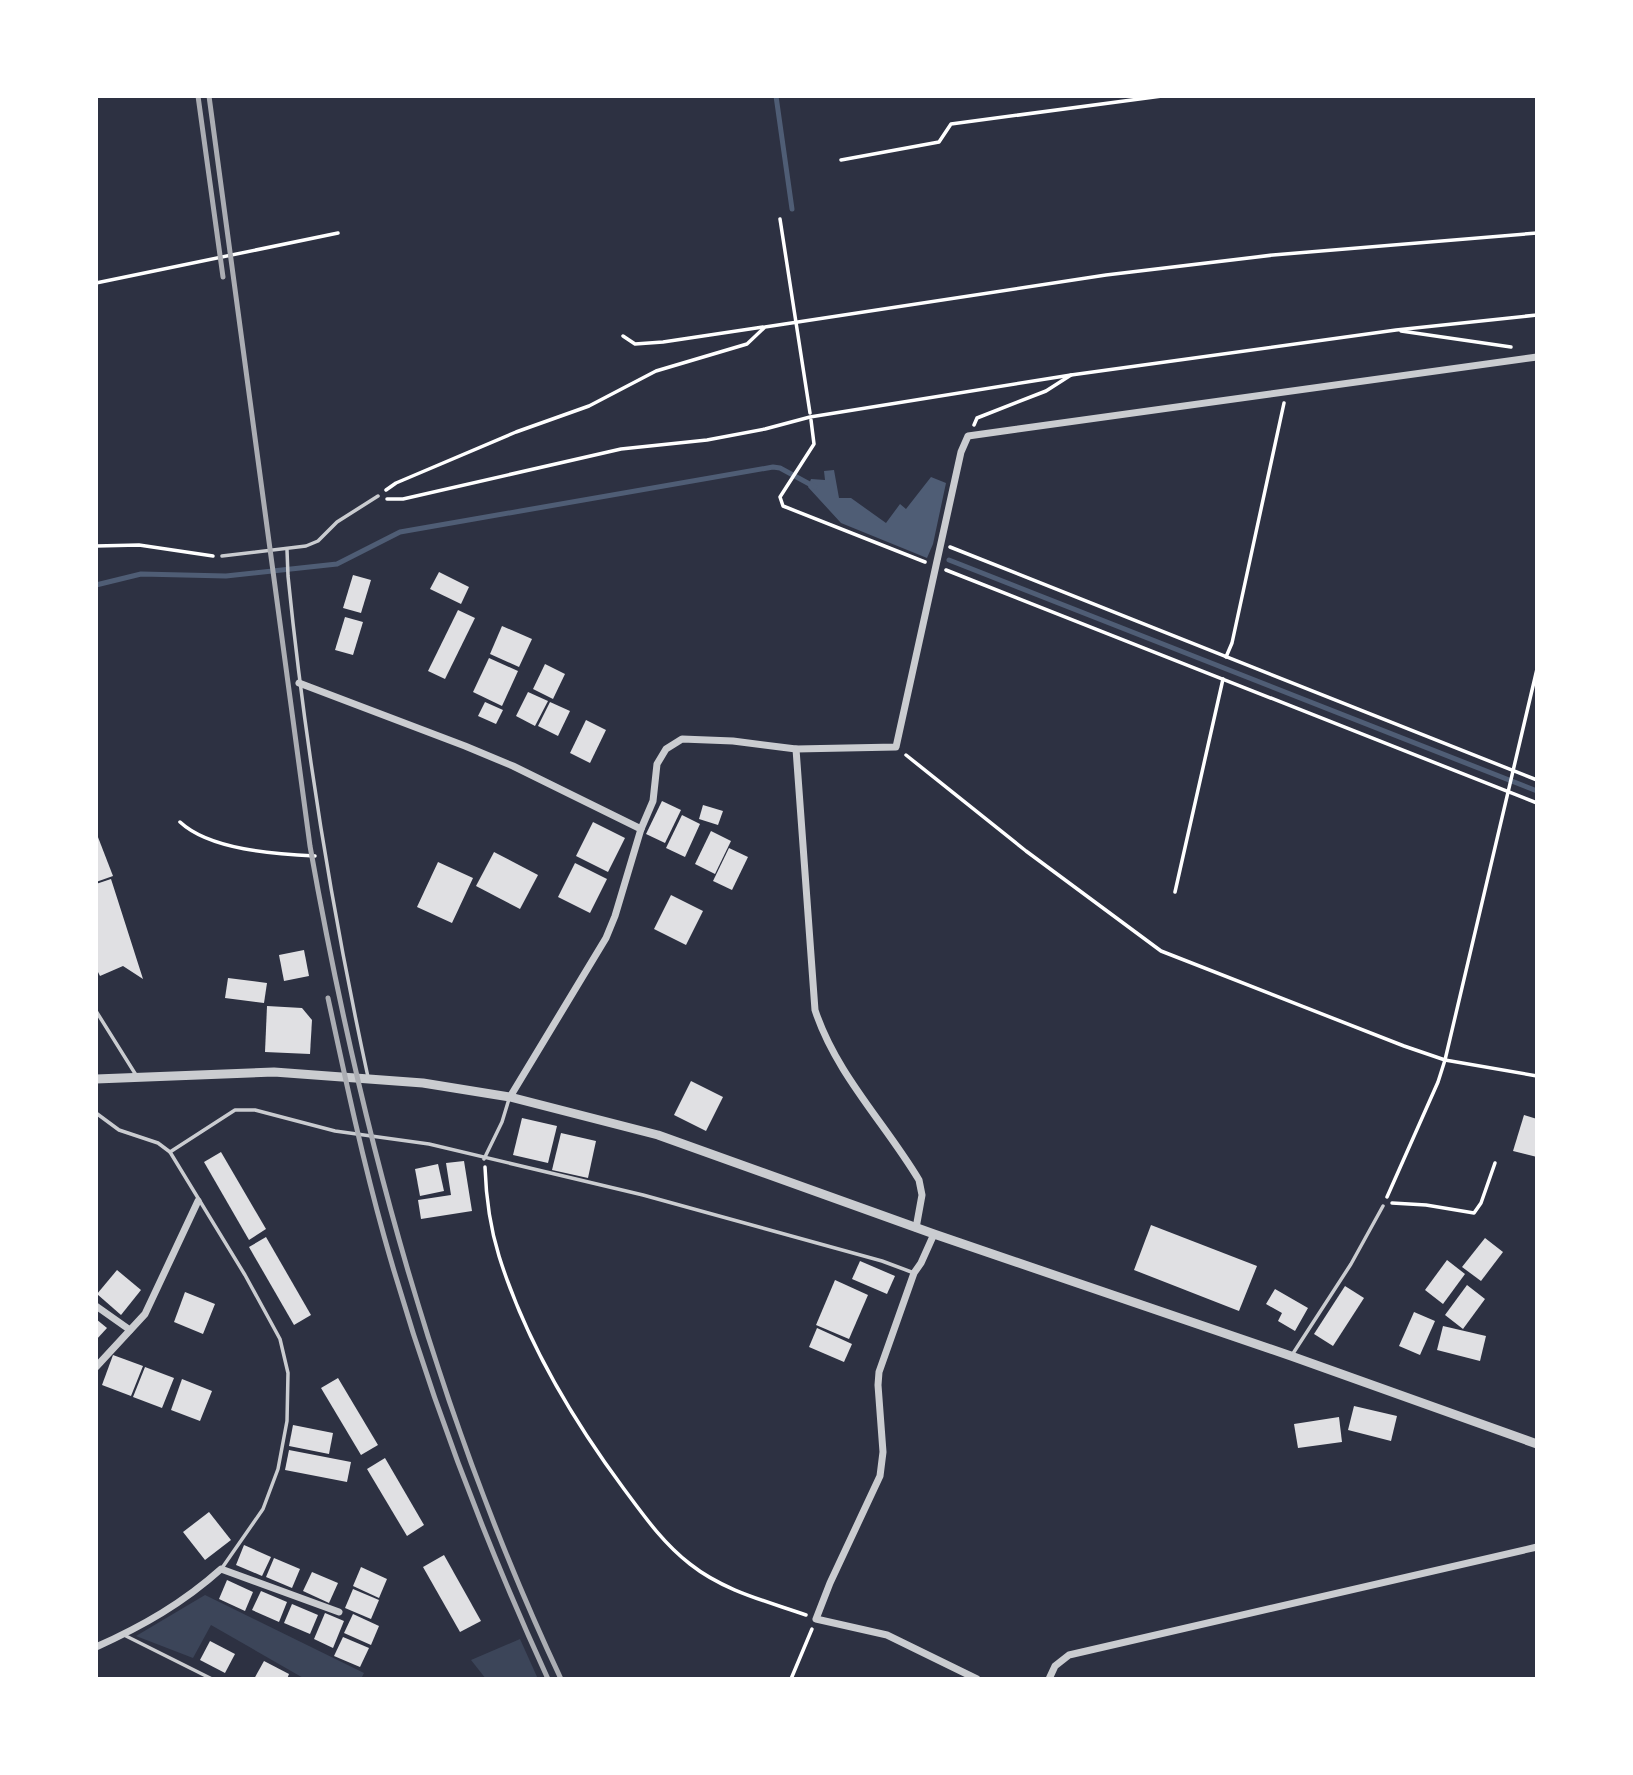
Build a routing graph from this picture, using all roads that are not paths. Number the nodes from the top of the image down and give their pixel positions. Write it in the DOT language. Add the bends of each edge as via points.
graph roads {
  1 [pos="1537,357"];
  2 [pos="378,496"];
  3 [pos="287,550"];
  4 [pos="222,556"];
  5 [pos="299,683"];
  6 [pos="796,750"];
  7 [pos="641,829"];
  8 [pos="96,1011"];
  9 [pos="138,1077"];
  10 [pos="96,1079"];
  11 [pos="368,1079"];
  12 [pos="510,1097"];
  13 [pos="96,1113"];
  14 [pos="170,1152"];
  15 [pos="484,1158"];
  16 [pos="198,1201"];
  17 [pos="1384,1206"];
  18 [pos="916,1228"];
  19 [pos="934,1234"];
  20 [pos="914,1273"];
  21 [pos="96,1306"];
  22 [pos="130,1330"];
  23 [pos="1290,1356"];
  24 [pos="96,1367"];
  25 [pos="1537,1444"];
  26 [pos="1537,1547"];
  27 [pos="221,1569"];
  28 [pos="339,1612"];
  29 [pos="124,1634"];
  30 [pos="96,1647"];
  31 [pos="212,1679"];
  32 [pos="977,1679"];
  33 [pos="1049,1679"];
  1 -- 6 [label="street" via="968,436 896,747"];
  2 -- 3 [label="lane" via="337,522 318,541"];
  3 -- 4 [label="lane"];
  3 -- 5 [label="lane"];
  5 -- 7 [label="street" via="513,766"];
  5 -- 11 [label="lane" via="325,856"];
  6 -- 7 [label="street" via="682,738 666,749 657,764 653,801"];
  6 -- 18 [label="street" via="816,1010 838,1061 919,1180 922,1195"];
  7 -- 12 [label="street" via="606,938"];
  8 -- 9 [label="lane"];
  9 -- 10 [label="street"];
  9 -- 11 [label="street" via="274,1072"];
  11 -- 12 [label="street"];
  12 -- 15 [label="lane"];
  12 -- 18 [label="street" via="658,1135"];
  13 -- 14 [label="lane" via="119,1130 158,1143"];
  14 -- 15 [label="lane" via="235,1110 255,1110 335,1131 429,1144"];
  14 -- 16 [label="lane"];
  15 -- 20 [label="lane" via="643,1195"];
  16 -- 22 [label="street" via="145,1314"];
  16 -- 27 [label="lane" via="280,1339 288,1373 287,1421 278,1469 263,1509"];
  17 -- 23 [label="lane"];
  18 -- 19 [label="street"];
  19 -- 20 [label="street"];
  19 -- 23 [label="street"];
  20 -- 32 [label="street" via="879,1372 880,1476 816,1619 887,1634"];
  21 -- 22 [label="street"];
  22 -- 24 [label="street"];
  23 -- 25 [label="street"];
  26 -- 33 [label="street" via="1069,1656 1055,1666"];
  27 -- 28 [label="street"];
  27 -- 29 [label="street" via="192,1594"];
  29 -- 30 [label="street"];
  29 -- 31 [label="lane"];
}
